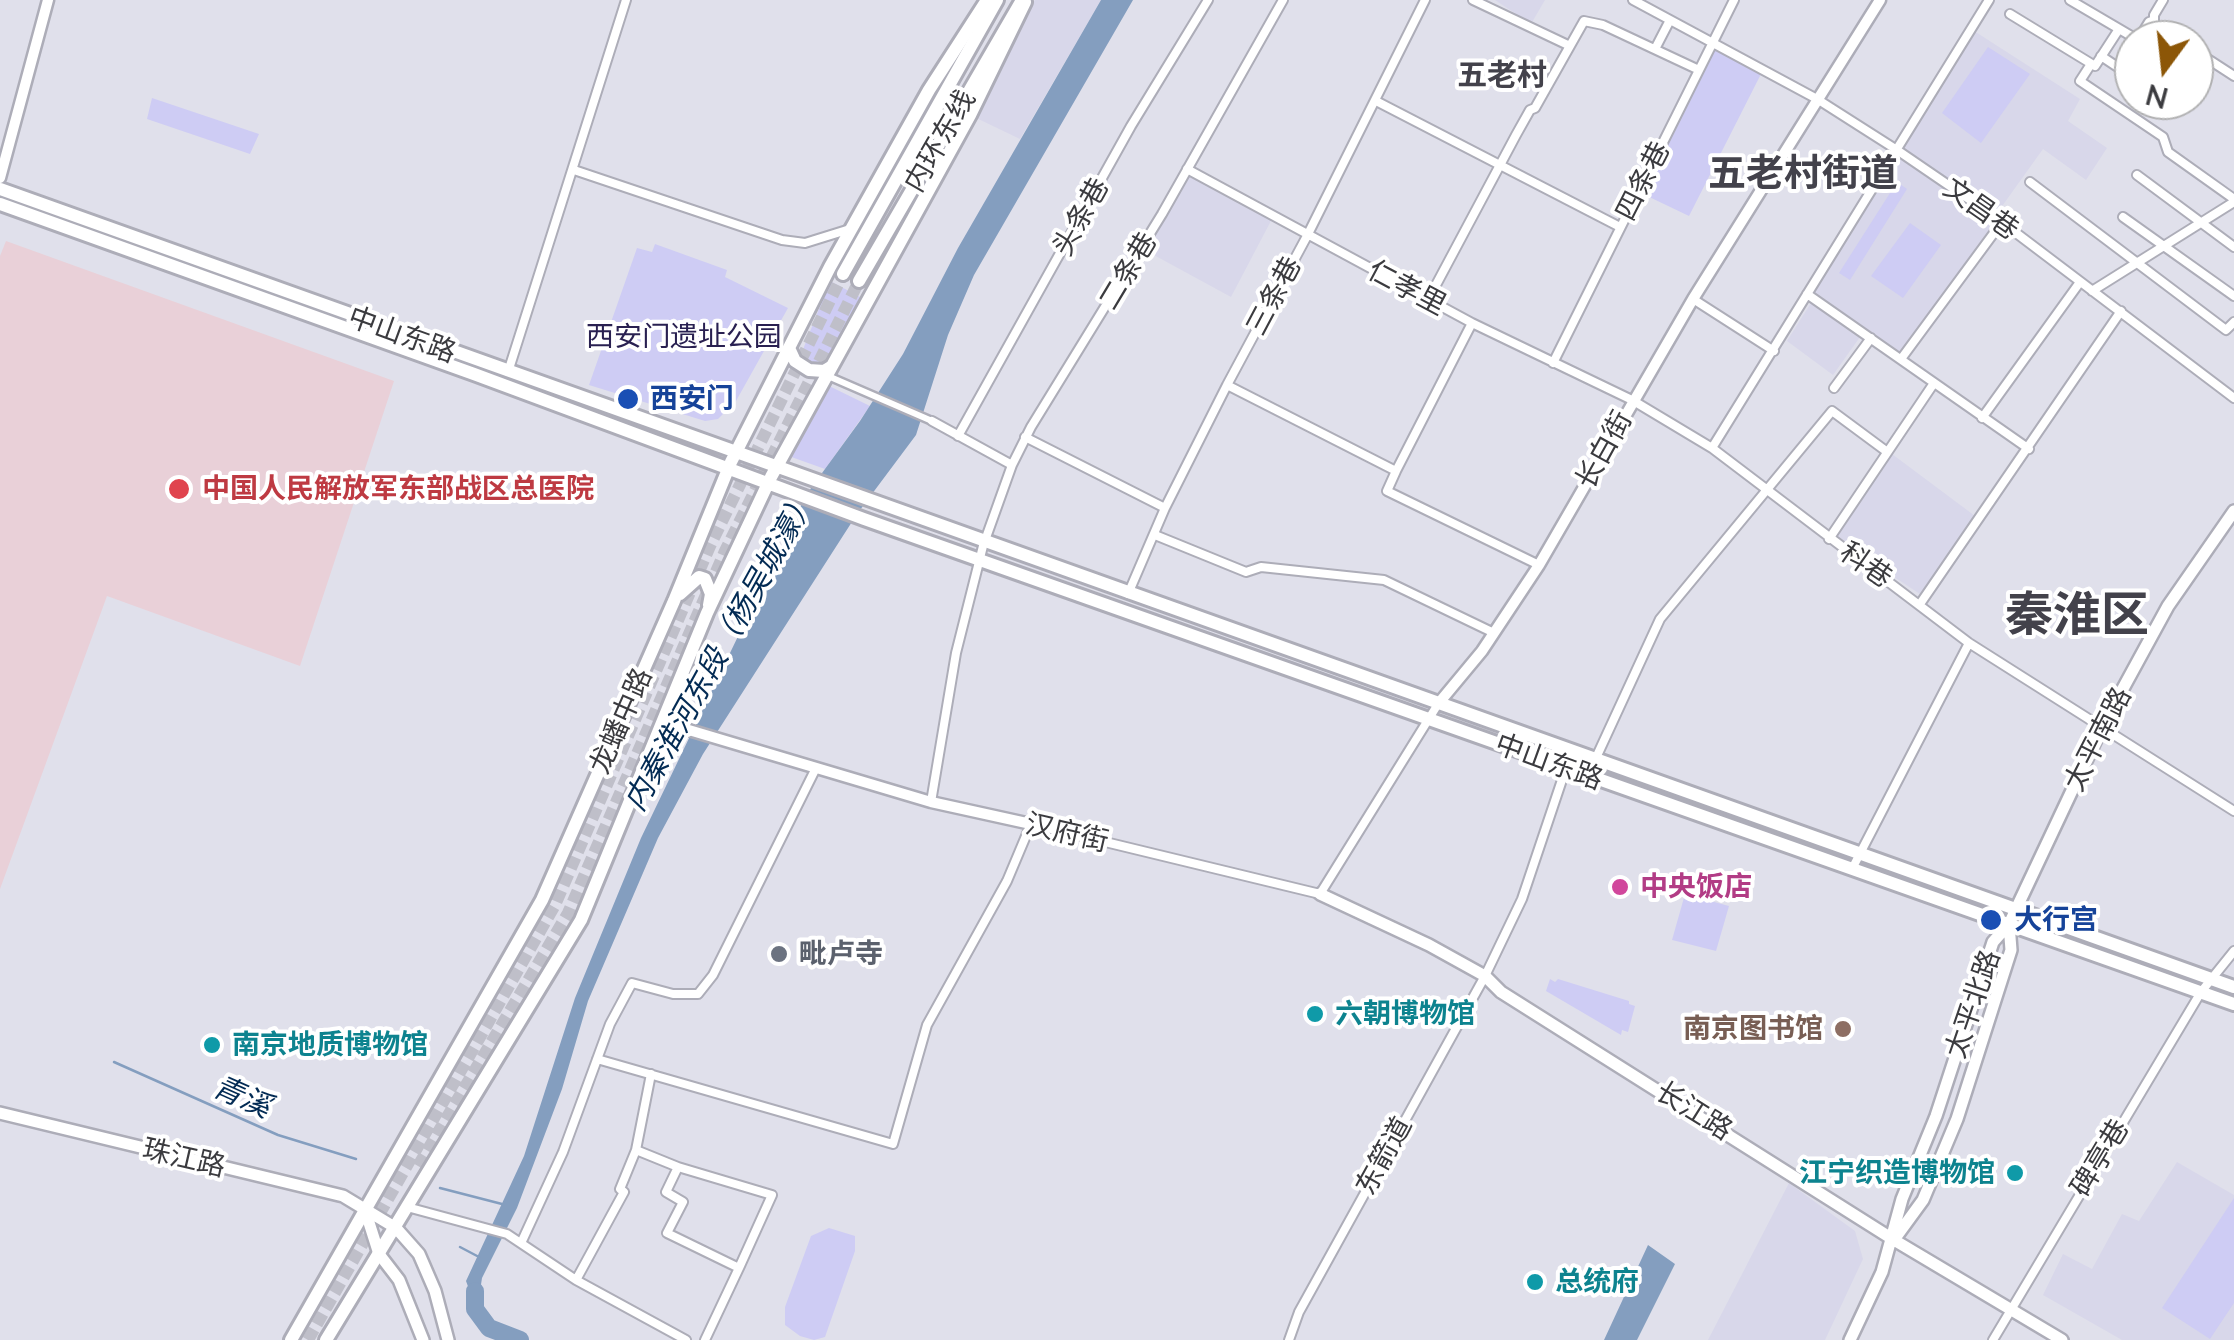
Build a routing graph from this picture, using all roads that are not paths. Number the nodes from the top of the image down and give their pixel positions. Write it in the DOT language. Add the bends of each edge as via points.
graph roads {
  1 [pos="48,0"];
  2 [pos="626,0"];
  3 [pos="987,0"];
  4 [pos="998,0"];
  5 [pos="1024,0"];
  6 [pos="1208,0"];
  7 [pos="1283,0"];
  8 [pos="1425,0"];
  9 [pos="1473,0"];
  10 [pos="1633,0"];
  11 [pos="1734,0"];
  12 [pos="1880,0"];
  13 [pos="1989,0"];
  14 [pos="2070,0"];
  15 [pos="2149,0"];
  16 [pos="2162,3"];
  17 [pos="2010,14"];
  18 [pos="1670,20"];
  19 [pos="2154,20"];
  20 [pos="2114,26"];
  21 [pos="2114,36"];
  22 [pos="1713,42"];
  23 [pos="1570,46"];
  24 [pos="1654,49"];
  25 [pos="2101,56"];
  26 [pos="2091,64"];
  27 [pos="2114,65"];
  28 [pos="1699,70"];
  29 [pos="1817,99"];
  30 [pos="1376,101"];
  31 [pos="1898,150"];
  32 [pos="1500,166"];
  33 [pos="1187,168"];
  34 [pos="574,170"];
  35 [pos="2138,175"];
  36 [pos="0,178"];
  37 [pos="2030,182"];
  38 [pos="0,189"];
  39 [pos="2234,200"];
  40 [pos="0,204"];
  41 [pos="2124,217"];
  42 [pos="2002,222"];
  43 [pos="2201,222"];
  44 [pos="1620,227"];
  45 [pos="852,228"];
  46 [pos="1307,236"];
  47 [pos="2163,246"];
  48 [pos="2234,246"];
  49 [pos="2136,264"];
  50 [pos="843,274"];
  51 [pos="859,281"];
  52 [pos="2080,282"];
  53 [pos="2092,291"];
  54 [pos="1807,294"];
  55 [pos="2234,296"];
  56 [pos="1692,299"];
  57 [pos="1428,300"];
  58 [pos="2121,311"];
  59 [pos="1472,322"];
  60 [pos="2234,322"];
  61 [pos="1871,338"];
  62 [pos="789,348"];
  63 [pos="1774,351"];
  64 [pos="1901,360"];
  65 [pos="1553,364"];
  66 [pos="830,371"];
  67 [pos="508,372"];
  68 [pos="1934,383"];
  69 [pos="1227,385"];
  70 [pos="1834,388"];
  71 [pos="2234,398"];
  72 [pos="1632,400"];
  73 [pos="1982,418"];
  74 [pos="932,422"];
  75 [pos="958,436"];
  76 [pos="1025,437"];
  77 [pos="1712,448"];
  78 [pos="2029,449"];
  79 [pos="1886,451"];
  80 [pos="735,454"];
  81 [pos="1012,465"];
  82 [pos="776,468"];
  83 [pos="728,469"];
  84 [pos="1396,471"];
  85 [pos="768,484"];
  86 [pos="1767,492"];
  87 [pos="1166,508"];
  88 [pos="2234,511"];
  89 [pos="1155,535"];
  90 [pos="1829,539"];
  91 [pos="982,550"];
  92 [pos="1539,565"];
  93 [pos="1128,594"];
  94 [pos="674,601"];
  95 [pos="1920,604"];
  96 [pos="707,613"];
  97 [pos="1492,632"];
  98 [pos="1969,643"];
  99 [pos="1438,704"];
  100 [pos="1429,719"];
  101 [pos="662,722"];
  102 [pos="2102,727"];
  103 [pos="1594,760"];
  104 [pos="816,768"];
  105 [pos="1566,768"];
  106 [pos="931,802"];
  107 [pos="2234,811"];
  108 [pos="1031,824"];
  109 [pos="1859,854"];
  110 [pos="1852,868"];
  111 [pos="1320,894"];
  112 [pos="2016,910"];
  113 [pos="2009,924"];
  114 [pos="2234,951"];
  115 [pos="1485,976"];
  116 [pos="2211,979"];
  117 [pos="2234,987"];
  118 [pos="2201,992"];
  119 [pos="2234,1004"];
  120 [pos="598,1059"];
  121 [pos="651,1074"];
  122 [pos="0,1114"];
  123 [pos="636,1150"];
  124 [pos="678,1167"];
  125 [pos="407,1207"];
  126 [pos="365,1210"];
  127 [pos="396,1228"];
  128 [pos="1894,1240"];
  129 [pos="522,1241"];
  130 [pos="379,1254"];
  131 [pos="739,1268"];
  132 [pos="576,1280"];
  133 [pos="2011,1310"];
  134 [pos="290,1340"];
  135 [pos="326,1340"];
  136 [pos="423,1340"];
  137 [pos="448,1340"];
  138 [pos="686,1340"];
  139 [pos="705,1340"];
  140 [pos="1290,1340"];
  141 [pos="1850,1340"];
  142 [pos="1993,1340"];
  143 [pos="2062,1340"];
  1 -- 36 [label="street"];
  2 -- 34 [label="street"];
  3 -- 45 [label="main road, 龙蟠中路"];
  4 -- 50 [label="main road, 内环东线"];
  5 -- 51 [label="main road, 内环东线"];
  5 -- 66 [label="main road, 龙蟠中路" via="970,115"];
  6 -- 75 [label="street, 头条巷"];
  7 -- 33 [label="street, 二条巷"];
  8 -- 30 [label="street, 三条巷"];
  9 -- 23 [label="street"];
  10 -- 18 [label="street, 文昌巷"];
  11 -- 22 [label="street, 四条巷"];
  12 -- 29 [label="street, 长白街"];
  13 -- 31 [label="street"];
  14 -- 20 [label="street"];
  15 -- 16 [label="street"];
  16 -- 19 [label="street"];
  17 -- 26 [label="street"];
  18 -- 22 [label="street, 文昌巷"];
  18 -- 24 [label="street"];
  21 -- 25 [label="street"];
  22 -- 28 [label="street, 四条巷"];
  22 -- 29 [label="street, 文昌巷"];
  23 -- 24 [label="street" via="1584,21"];
  23 -- 32 [label="street"];
  24 -- 28 [label="street"];
  25 -- 26 [label="street"];
  25 -- 27 [label="street"];
  26 -- 39 [label="street" via="2080,81 2163,137 2168,152"];
  28 -- 44 [label="street, 四条巷"];
  29 -- 31 [label="street, 文昌巷"];
  29 -- 56 [label="street, 长白街"];
  30 -- 32 [label="street"];
  30 -- 46 [label="street, 三条巷"];
  31 -- 42 [label="street, 文昌巷"];
  31 -- 54 [label="street"];
  32 -- 44 [label="street"];
  32 -- 57 [label="street"];
  33 -- 46 [label="street, 仁孝里"];
  33 -- 76 [label="street, 二条巷"];
  34 -- 45 [label="street" via="782,240 805,243"];
  34 -- 67 [label="street"];
  35 -- 43 [label="street"];
  37 -- 49 [label="street"];
  38 -- 67 [label="main road, 中山东路"];
  39 -- 43 [label="street"];
  40 -- 83 [label="main road, 中山东路"];
  41 -- 47 [label="street"];
  42 -- 52 [label="street, 文昌巷"];
  42 -- 64 [label="street"];
  43 -- 47 [label="street"];
  43 -- 48 [label="street"];
  44 -- 65 [label="street, 四条巷"];
  45 -- 62 [label="main road, 龙蟠中路"];
  46 -- 57 [label="street, 仁孝里"];
  46 -- 69 [label="street, 三条巷"];
  47 -- 49 [label="street"];
  47 -- 55 [label="street"];
  49 -- 53 [label="street"];
  49 -- 60 [label="street" via="2226,330"];
  52 -- 53 [label="street, 文昌巷"];
  52 -- 73 [label="street"];
  53 -- 58 [label="street, 文昌巷"];
  54 -- 61 [label="street"];
  54 -- 63 [label="street"];
  56 -- 63 [label="street"];
  56 -- 72 [label="street, 长白街"];
  57 -- 59 [label="street, 仁孝里"];
  58 -- 71 [label="street, 文昌巷"];
  58 -- 78 [label="street"];
  59 -- 65 [label="street, 仁孝里"];
  59 -- 84 [label="street"];
  61 -- 64 [label="street"];
  61 -- 70 [label="street"];
  62 -- 66 [label="main road" via="809,370"];
  62 -- 80 [label="main road, 龙蟠中路"];
  63 -- 77 [label="street"];
  64 -- 68 [label="street"];
  65 -- 72 [label="street, 仁孝里"];
  66 -- 74 [label="street"];
  66 -- 82 [label="main road, 龙蟠中路"];
  67 -- 80 [label="main road, 中山东路"];
  68 -- 73 [label="street"];
  68 -- 79 [label="street"];
  69 -- 84 [label="street"];
  69 -- 87 [label="street, 三条巷"];
  72 -- 77 [label="street, 科巷"];
  72 -- 92 [label="street, 长白街"];
  73 -- 78 [label="street"];
  74 -- 75 [label="street"];
  75 -- 81 [label="street"];
  76 -- 81 [label="street, 二条巷"];
  76 -- 87 [label="street"];
  77 -- 86 [label="street, 科巷"];
  78 -- 95 [label="street"];
  79 -- 86 [label="street" via="1832,412"];
  79 -- 90 [label="street"];
  80 -- 82 [label="main road, 中山东路"];
  80 -- 83 [label="main road, 龙蟠中路"];
  81 -- 91 [label="street, 二条巷"];
  82 -- 85 [label="main road, 龙蟠中路"];
  82 -- 91 [label="main road, 中山东路"];
  83 -- 85 [label="main road, 中山东路"];
  83 -- 94 [label="main road, 龙蟠中路"];
  84 -- 92 [label="street" via="1387,491"];
  85 -- 91 [label="main road, 中山东路" via="864,519"];
  85 -- 96 [label="main road, 龙蟠中路"];
  86 -- 90 [label="street, 科巷"];
  86 -- 103 [label="street" via="1660,619"];
  87 -- 89 [label="street, 三条巷"];
  88 -- 102 [label="main road, 太平南路" via="2168,606"];
  89 -- 93 [label="street, 三条巷"];
  89 -- 97 [label="street" via="1246,572 1262,567 1384,580"];
  90 -- 95 [label="street, 科巷"];
  91 -- 93 [label="main road, 中山东路"];
  91 -- 100 [label="main road, 中山东路"];
  91 -- 106 [label="street, 二条巷" via="956,653"];
  92 -- 97 [label="street, 长白街"];
  93 -- 99 [label="main road, 中山东路"];
  94 -- 96 [label="main road" via="686,586 705,579 711,594"];
  94 -- 126 [label="main road, 龙蟠中路" via="542,900"];
  95 -- 98 [label="street, 科巷"];
  96 -- 101 [label="main road, 龙蟠中路"];
  97 -- 99 [label="street, 长白街"];
  98 -- 102 [label="street, 科巷"];
  98 -- 109 [label="street"];
  99 -- 100 [label="street, 长白街"];
  99 -- 103 [label="main road, 中山东路"];
  100 -- 105 [label="main road, 中山东路"];
  100 -- 111 [label="street, 长白街"];
  101 -- 104 [label="street, 汉府街"];
  101 -- 125 [label="main road, 龙蟠中路" via="581,920"];
  102 -- 107 [label="street, 科巷"];
  102 -- 112 [label="main road, 太平南路"];
  103 -- 109 [label="main road, 中山东路"];
  104 -- 106 [label="street, 汉府街"];
  104 -- 120 [label="street" via="713,975 698,994 632,984"];
  105 -- 110 [label="main road, 中山东路"];
  105 -- 115 [label="street, 东箭道" via="1522,899"];
  106 -- 108 [label="street, 汉府街"];
  108 -- 111 [label="street, 汉府街"];
  108 -- 121 [label="street" via="927,1025 893,1144"];
  109 -- 110 [label="street"];
  109 -- 112 [label="main road, 中山东路"];
  110 -- 113 [label="main road, 中山东路"];
  111 -- 115 [label="main road, 长江路"];
  112 -- 113 [label="main road, 太平南路"];
  112 -- 116 [label="main road, 中山东路"];
  113 -- 118 [label="main road, 中山东路"];
  113 -- 128 [label="main road, 太平北路" via="1992,942 1902,1199"];
  113 -- 128 [label="main road, 太平北路" via="2011,950 1957,1118 1923,1200"];
  114 -- 116 [label="street, 碑亭巷"];
  115 -- 128 [label="main road, 长江路"];
  115 -- 140 [label="street, 东箭道" via="1299,1312"];
  116 -- 117 [label="main road, 中山东路"];
  116 -- 118 [label="street, 碑亭巷"];
  118 -- 119 [label="main road, 中山东路"];
  118 -- 133 [label="street, 碑亭巷"];
  120 -- 121 [label="street"];
  120 -- 129 [label="street"];
  121 -- 123 [label="street"];
  122 -- 126 [label="main road, 珠江路" via="343,1196"];
  123 -- 124 [label="street"];
  123 -- 132 [label="street" via="624,1192"];
  124 -- 131 [label="street" via="666,1192 683,1202 667,1233"];
  124 -- 131 [label="street" via="772,1195"];
  125 -- 127 [label="main road, 龙蟠中路"];
  125 -- 129 [label="street"];
  126 -- 127 [label="main road, 珠江路"];
  126 -- 130 [label="main road"];
  126 -- 134 [label="main road, 龙蟠中路"];
  127 -- 130 [label="main road, 龙蟠中路"];
  127 -- 137 [label="main road, 珠江路" via="420,1254"];
  128 -- 133 [label="main road, 长江路"];
  128 -- 141 [label="main road, 太平北路"];
  129 -- 132 [label="street"];
  130 -- 135 [label="main road, 龙蟠中路"];
  130 -- 136 [label="main road" via="399,1280"];
  131 -- 139 [label="street"];
  132 -- 138 [label="street"];
  133 -- 142 [label="street, 碑亭巷"];
  133 -- 143 [label="main road, 长江路"];
}
